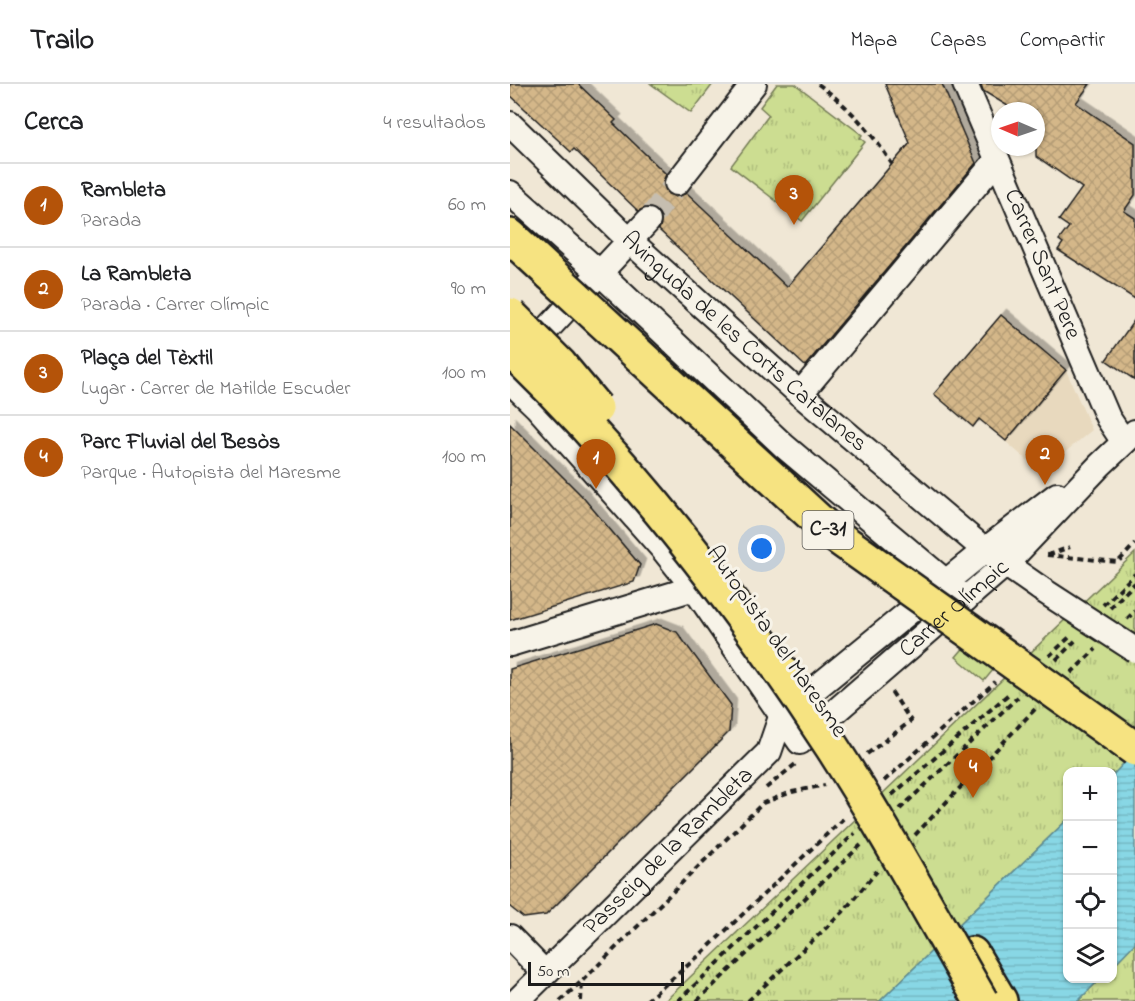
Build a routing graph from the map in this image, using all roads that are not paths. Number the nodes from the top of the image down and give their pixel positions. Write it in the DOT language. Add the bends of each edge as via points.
graph roads {
  1 [pos="754,84"];
  2 [pos="965,84"];
  3 [pos="510,124"];
  4 [pos="997,160"];
  5 [pos="677,183"];
  6 [pos="510,193"];
  7 [pos="648,221"];
  8 [pos="510,236"];
  9 [pos="635,246"];
  10 [pos="606,278"];
  11 [pos="510,315"];
  12 [pos="510,349"];
  13 [pos="510,379"];
  14 [pos="800,394"];
  15 [pos="1130,437"];
  16 [pos="1100,465"];
  17 [pos="985,550"];
  18 [pos="1007,563"];
  19 [pos="945,582"];
  20 [pos="694,588"];
  21 [pos="966,599"];
  22 [pos="510,644"];
  23 [pos="1135,650"];
  24 [pos="793,659"];
  25 [pos="780,717"];
  26 [pos="807,732"];
  27 [pos="1135,749"];
  28 [pos="510,937"];
  29 [pos="544,973"];
  30 [pos="517,1001"];
  31 [pos="981,1001"];
  32 [pos="1000,1001"];
  1 -- 5 [label="street"];
  2 -- 4 [label="street, Carrer Sant Pere"];
  3 -- 9 [label="street, Avinguda de les Corts Catalanes"];
  4 -- 14 [label="street"];
  4 -- 15 [label="street, Carrer Sant Pere" via="1108,418"];
  6 -- 10 [label="street, Avinguda de les Corts Catalanes"];
  7 -- 9 [label="street"];
  8 -- 27 [label="highway, C-31, bridge" via="833,534"];
  9 -- 10 [label="street"];
  9 -- 14 [label="street, Avinguda de les Corts Catalanes"];
  10 -- 13 [label="street"];
  10 -- 19 [label="street, Avinguda de les Corts Catalanes" via="784,446"];
  11 -- 24 [label="highway, Autopista del Maresme, bridge" via="560,365 669,495"];
  12 -- 26 [label="highway, bridge" via="628,473 705,567"];
  13 -- 20 [label="street"];
  14 -- 17 [label="street, Avinguda de les Corts Catalanes"];
  15 -- 16 [label="street, Carrer Olímpic"];
  16 -- 17 [label="street, Carrer Olímpic"];
  16 -- 18 [label="street, Carrer Olímpic"];
  17 -- 18 [label="street, Avinguda de les Corts Catalanes"];
  17 -- 19 [label="street, Carrer Olímpic"];
  18 -- 21 [label="street, Carrer Olímpic"];
  18 -- 23 [label="street, Avinguda de les Corts Catalanes, bridge"];
  19 -- 21 [label="street, Avinguda de les Corts Catalanes"];
  19 -- 25 [label="street, Carrer Olímpic"];
  20 -- 22 [label="street"];
  20 -- 25 [label="street"];
  21 -- 26 [label="street, Carrer Olímpic"];
  24 -- 26 [label="highway, bridge"];
  24 -- 32 [label="highway, Autopista del Maresme" via="882,798"];
  25 -- 26 [label="street"];
  25 -- 29 [label="street, Passeig de la Rambleta" via="769,752"];
  26 -- 31 [label="highway, bridge"];
  28 -- 29 [label="street"];
  29 -- 30 [label="street, Passeig de la Rambleta"];
}
